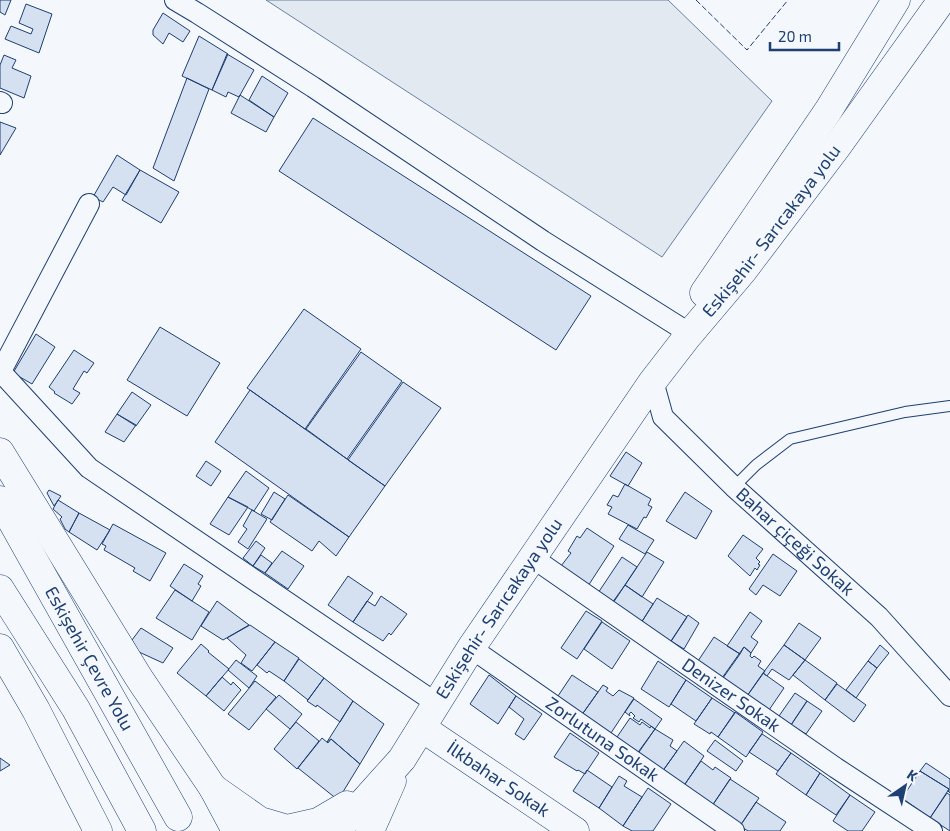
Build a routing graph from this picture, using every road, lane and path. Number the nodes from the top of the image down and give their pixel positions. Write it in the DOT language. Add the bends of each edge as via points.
graph roads {
  1 [pos="175,0"];
  2 [pos="896,0"];
  3 [pos="942,0"];
  4 [pos="89,204"];
  5 [pos="681,328"];
  6 [pos="0,372"];
  7 [pos="653,381"];
  8 [pos="950,406"];
  9 [pos="0,452"];
  10 [pos="599,460"];
  11 [pos="734,487"];
  12 [pos="0,500"];
  13 [pos="533,558"];
  14 [pos="0,589"];
  15 [pos="0,648"];
  16 [pos="471,648"];
  17 [pos="950,696"];
  18 [pos="436,703"];
  19 [pos="422,728"];
  20 [pos="402,759"];
  21 [pos="213,788"];
  22 [pos="178,817"];
  23 [pos="230,825"];
  24 [pos="98,831"];
  25 [pos="142,831"];
  26 [pos="333,831"];
  27 [pos="370,831"];
  28 [pos="575,831"];
  29 [pos="734,831"];
  30 [pos="932,831"];
  1 -- 5 [label="street"];
  2 -- 5 [label="main road, Eskişehir- Sarıcakaya yolu" via="828,112"];
  3 -- 7 [label="main road, Eskişehir- Sarıcakaya yolu" via="836,148"];
  4 -- 6 [label="street"];
  5 -- 10 [label="main road, Eskişehir- Sarıcakaya yolu"];
  6 -- 18 [label="street" via="89,468"];
  7 -- 10 [label="main road, Eskişehir- Sarıcakaya yolu"];
  7 -- 11 [label="street, Bahar çiçeği Sokak" via="663,417"];
  8 -- 11 [label="lane" via="905,412 790,439"];
  9 -- 21 [label="main road" via="139,678"];
  10 -- 13 [label="main road, Eskişehir- Sarıcakaya yolu"];
  11 -- 17 [label="street, Bahar çiçeği Sokak" via="879,617"];
  12 -- 22 [label="main road, Eskişehir Çevre Yolu"];
  13 -- 16 [label="main road, Eskişehir- Sarıcakaya yolu"];
  13 -- 30 [label="street, Denizer Sokak"];
  14 -- 25 [label="main road, Eskişehir Çevre Yolu" via="76,709"];
  15 -- 24 [label="main road"];
  16 -- 18 [label="main road, Eskişehir- Sarıcakaya yolu"];
  16 -- 29 [label="street, Zorlutuna Sokak"];
  18 -- 19 [label="main road, Eskişehir- Sarıcakaya yolu"];
  19 -- 20 [label="main road, Eskişehir- Sarıcakaya yolu"];
  19 -- 28 [label="main road, İlkbahar Sokak"];
  20 -- 21 [label="main road" via="345,807 318,822 286,829 260,821"];
  20 -- 26 [label="main road" via="349,818"];
  20 -- 27 [label="main road"];
  21 -- 23 [label="main road"];
}
